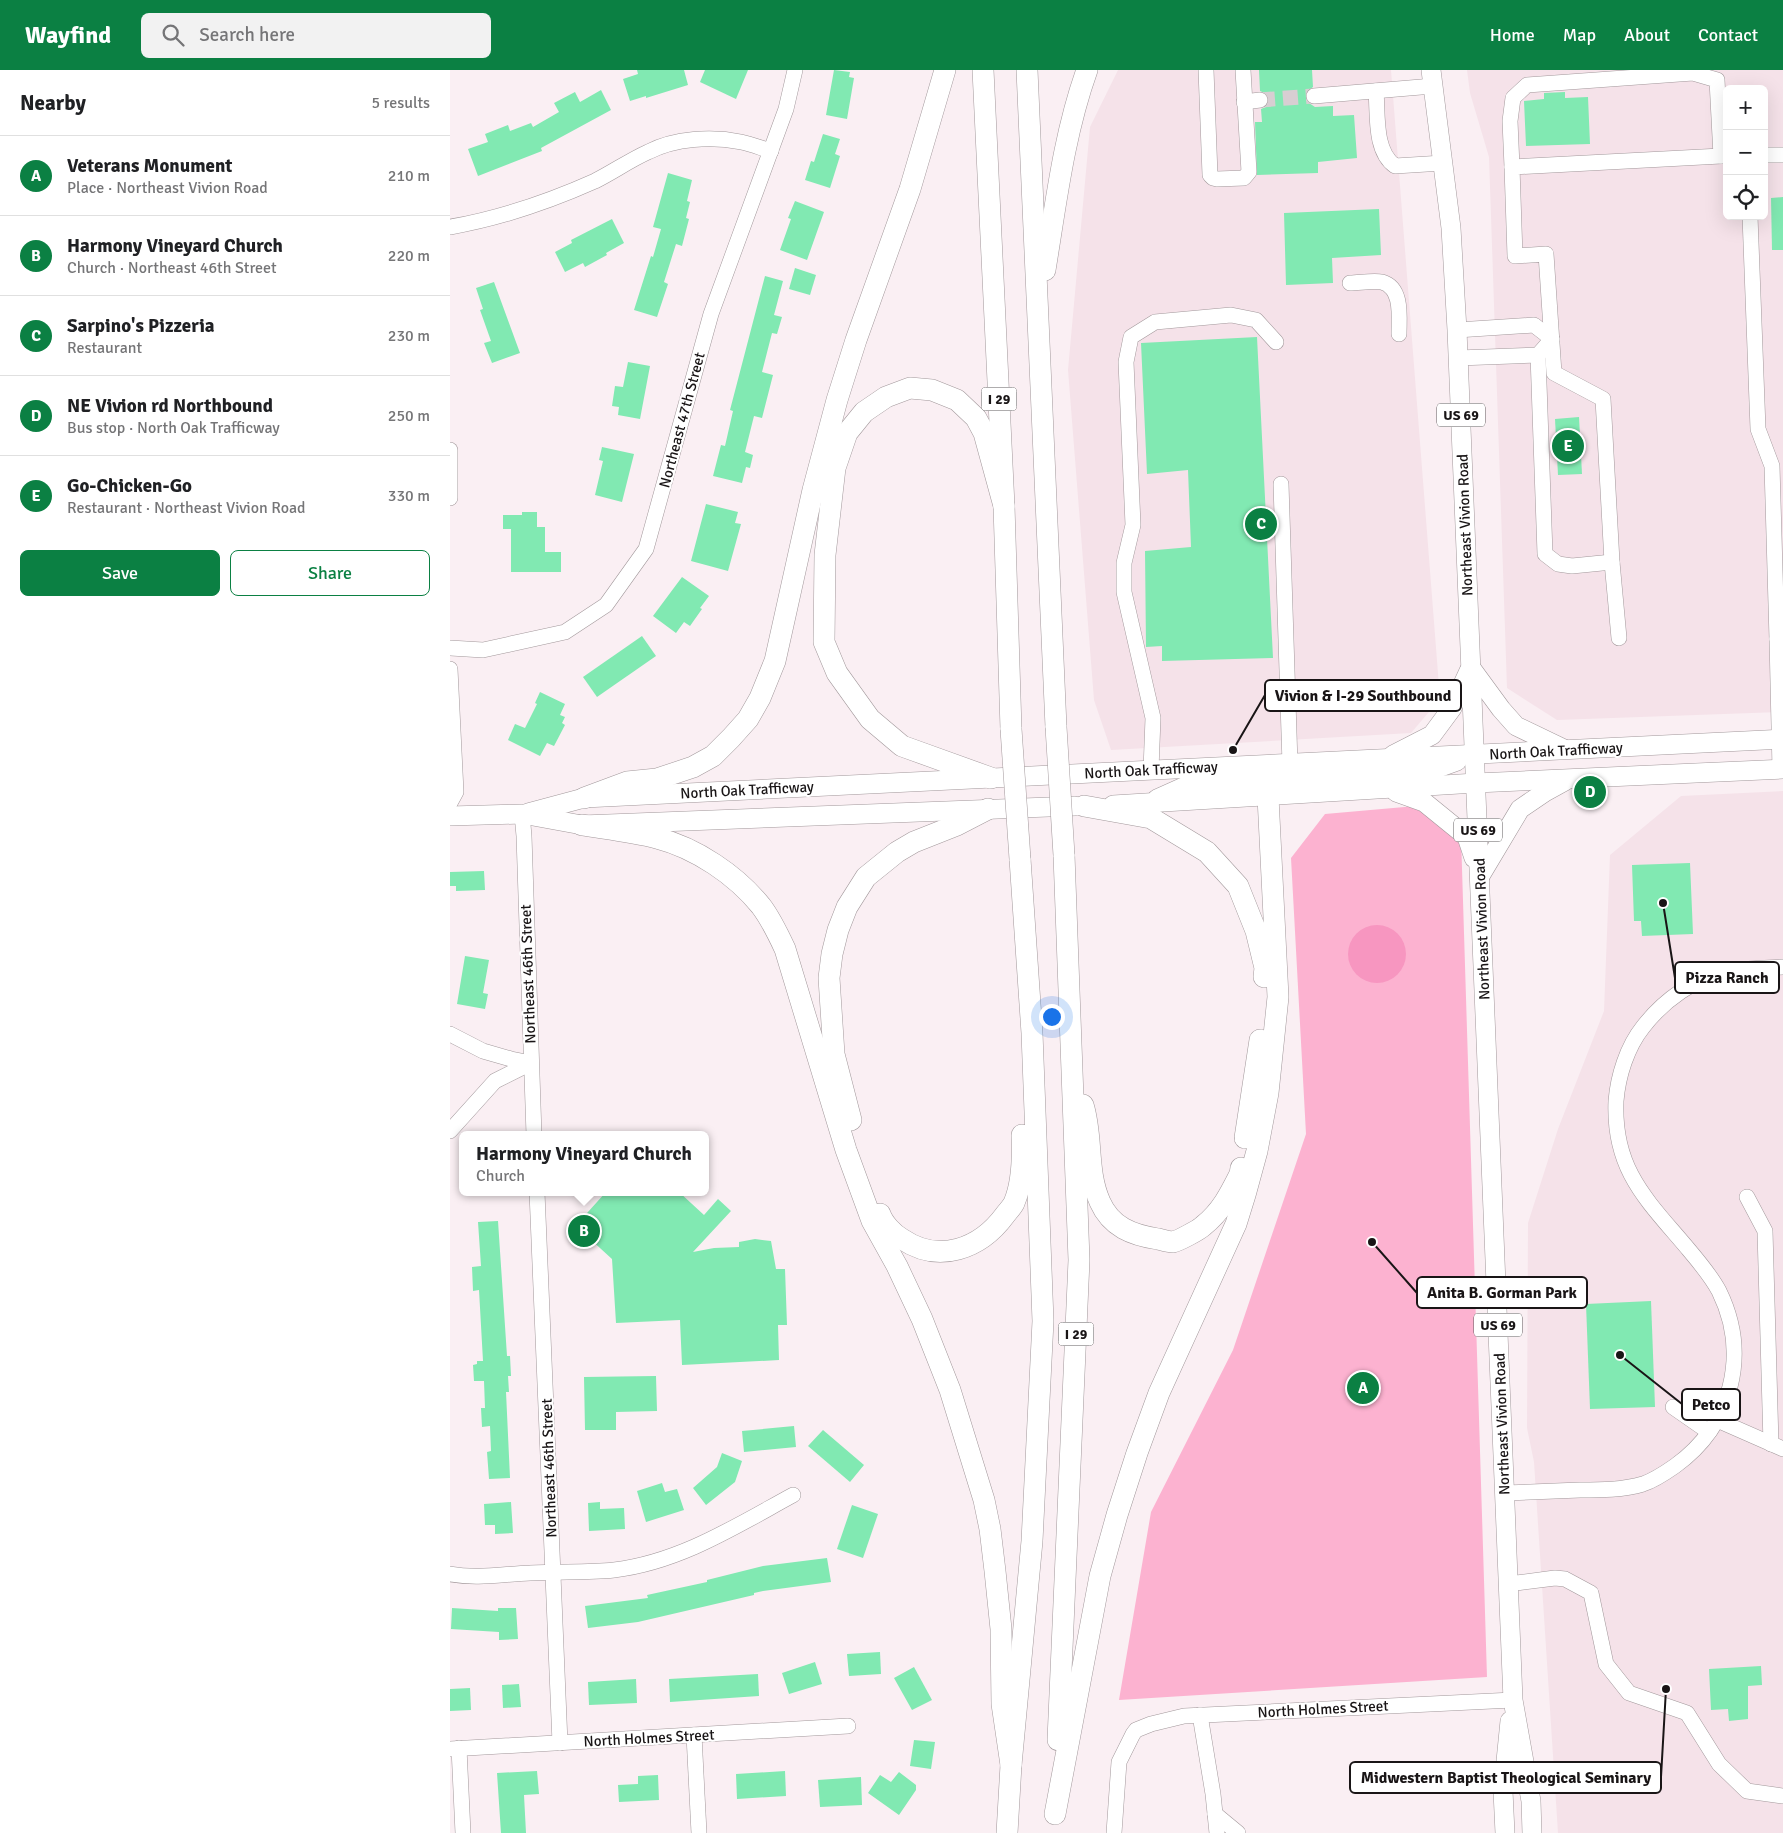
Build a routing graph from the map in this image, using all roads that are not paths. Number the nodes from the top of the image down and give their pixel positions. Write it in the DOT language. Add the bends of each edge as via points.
graph roads {
  1 [pos="795,70"];
  2 [pos="945,70"];
  3 [pos="983,70"];
  4 [pos="1027,70"];
  5 [pos="1087,70"];
  6 [pos="1206,70"];
  7 [pos="1243,70"];
  8 [pos="1432,78"];
  9 [pos="1376,91"];
  10 [pos="1314,96"];
  11 [pos="1260,100"];
  12 [pos="1244,102"];
  13 [pos="1723,146"];
  14 [pos="771,151"];
  15 [pos="1768,155"];
  16 [pos="1783,155"];
  17 [pos="1723,156"];
  18 [pos="1443,163"];
  19 [pos="1512,167"];
  20 [pos="1750,220"];
  21 [pos="450,227"];
  22 [pos="1350,283"];
  23 [pos="1038,310"];
  24 [pos="1457,330"];
  25 [pos="1399,334"];
  26 [pos="1552,339"];
  27 [pos="1276,342"];
  28 [pos="1538,355"];
  29 [pos="1458,358"];
  30 [pos="450,450"];
  31 [pos="1281,484"];
  32 [pos="450,498"];
  33 [pos="1004,506"];
  34 [pos="1612,562"];
  35 [pos="1619,638"];
  36 [pos="1780,639"];
  37 [pos="450,648"];
  38 [pos="1471,668"];
  39 [pos="450,669"];
  40 [pos="1781,739"];
  41 [pos="1567,750"];
  42 [pos="1474,754"];
  43 [pos="1386,759"];
  44 [pos="1290,764"];
  45 [pos="1781,769"];
  46 [pos="1151,770"];
  47 [pos="991,778"];
  48 [pos="1569,779"];
  49 [pos="1476,783"];
  50 [pos="1388,789"];
  51 [pos="1268,797"];
  52 [pos="584,798"];
  53 [pos="450,803"];
  54 [pos="1147,804"];
  55 [pos="1084,806"];
  56 [pos="988,809"];
  57 [pos="522,814"];
  58 [pos="450,816"];
  59 [pos="582,825"];
  60 [pos="1480,876"];
  61 [pos="1783,967"];
  62 [pos="1032,1033"];
  63 [pos="450,1034"];
  64 [pos="492,1054"];
  65 [pos="531,1063"];
  66 [pos="1072,1072"];
  67 [pos="495,1081"];
  68 [pos="450,1131"];
  69 [pos="534,1131"];
  70 [pos="537,1196"];
  71 [pos="1747,1197"];
  72 [pos="1673,1407"];
  73 [pos="1713,1426"];
  74 [pos="1777,1447"];
  75 [pos="1505,1493"];
  76 [pos="793,1495"];
  77 [pos="553,1572"];
  78 [pos="450,1574"];
  79 [pos="1508,1584"];
  80 [pos="1512,1700"];
  81 [pos="1200,1715"];
  82 [pos="848,1726"];
  83 [pos="694,1735"];
  84 [pos="560,1743"];
  85 [pos="454,1748"];
  86 [pos="1011,1765"];
  87 [pos="1783,1796"];
  88 [pos="1215,1814"];
  89 [pos="1054,1823"];
  90 [pos="463,1833"];
  91 [pos="699,1833"];
  92 [pos="1007,1833"];
  93 [pos="1114,1833"];
  94 [pos="1217,1833"];
  95 [pos="1238,1833"];
  96 [pos="1504,1833"];
  97 [pos="1532,1833"];
  1 -- 14 [label="street, Northeast 47th Street"];
  2 -- 52 [label="highway" via="910,189 837,400 767,685 748,719 712,756 693,767 657,779 626,782"];
  3 -- 33 [label="highway, I 29"];
  4 -- 23 [label="highway, I 29"];
  5 -- 23 [label="highway" via="1067,138"];
  6 -- 12 [label="street" via="1210,175 1213,178 1244,178 1248,172"];
  7 -- 12 [label="street"];
  8 -- 9 [label="street"];
  8 -- 18 [label="main road, Northeast Vivion Road / US 69"];
  9 -- 10 [label="street"];
  9 -- 18 [label="street" via="1380,142 1387,160 1395,166"];
  11 -- 12 [label="street"];
  13 -- 19 [label="street" via="1716,80 1693,73 1527,85 1513,98 1510,121"];
  14 -- 21 [label="street" via="741,142 690,140 669,144 545,202"];
  14 -- 37 [label="street, Northeast 47th Street" via="711,314 646,550 606,605 565,632 483,650"];
  15 -- 16 [label="street"];
  17 -- 19 [label="street"];
  18 -- 24 [label="main road, Northeast Vivion Road / US 69" via="1451,228"];
  19 -- 26 [label="street" via="1515,256 1546,254"];
  20 -- 36 [label="street" via="1758,429 1772,466"];
  22 -- 25 [label="street" via="1381,282 1392,288 1398,301"];
  23 -- 66 [label="highway, I 29, bridge"];
  24 -- 26 [label="street" via="1534,325"];
  24 -- 29 [label="main road, Northeast Vivion Road / US 69"];
  26 -- 28 [label="street"];
  26 -- 34 [label="street" via="1554,373 1603,399"];
  27 -- 46 [label="street" via="1256,320 1231,314 1155,322 1131,336 1126,362 1133,525 1124,563 1124,592 1152,718"];
  28 -- 29 [label="street"];
  28 -- 34 [label="street" via="1545,554 1558,564 1572,566"];
  29 -- 38 [label="main road, Northeast Vivion Road / US 69"];
  30 -- 32 [label="street"];
  31 -- 44 [label="street"];
  33 -- 47 [label="highway" via="984,433 976,418 957,400 932,390 910,388 886,397 864,412 847,433 835,468 824,556 824,642 838,673 870,719 902,746"];
  33 -- 62 [label="highway, I 29, bridge" via="1011,729"];
  34 -- 35 [label="street"];
  36 -- 40 [label="street"];
  38 -- 41 [label="main road" via="1516,726"];
  38 -- 42 [label="main road, Northeast Vivion Road / US 69"];
  38 -- 43 [label="main road" via="1452,708 1432,735"];
  39 -- 53 [label="street" via="456,792"];
  40 -- 41 [label="main road, North Oak Trafficway"];
  40 -- 45 [label="street"];
  41 -- 42 [label="main road, North Oak Trafficway"];
  42 -- 43 [label="main road, North Oak Trafficway"];
  42 -- 49 [label="main road, Northeast Vivion Road / US 69"];
  42 -- 54 [label="main road" via="1418,775 1186,786"];
  43 -- 44 [label="main road, North Oak Trafficway"];
  44 -- 46 [label="main road, North Oak Trafficway"];
  45 -- 48 [label="main road, North Oak Trafficway"];
  46 -- 47 [label="main road, North Oak Trafficway"];
  47 -- 52 [label="main road, North Oak Trafficway"];
  48 -- 49 [label="main road, North Oak Trafficway"];
  48 -- 60 [label="main road" via="1520,809"];
  49 -- 50 [label="main road, North Oak Trafficway"];
  49 -- 60 [label="main road, Northeast Vivion Road / US 69"];
  50 -- 51 [label="main road, North Oak Trafficway"];
  50 -- 60 [label="main road" via="1424,802 1467,837"];
  51 -- 54 [label="main road, North Oak Trafficway"];
  51 -- 89 [label="highway" via="1278,997 1268,1093 1257,1151 1236,1224 1159,1393 1117,1514 1100,1576"];
  52 -- 57 [label="main road, North Oak Trafficway"];
  54 -- 55 [label="main road, North Oak Trafficway"];
  55 -- 56 [label="main road, North Oak Trafficway"];
  55 -- 66 [label="highway" via="1151,818 1207,852 1238,886 1256,931 1265,968 1263,1022 1240,1174 1225,1204 1202,1227 1173,1242 1138,1236 1118,1226 1107,1215 1095,1188 1088,1119"];
  56 -- 59 [label="main road, North Oak Trafficway"];
  56 -- 62 [label="highway" via="914,842 881,864 859,886 847,906 832,954 829,978 834,1054 858,1144 882,1219 896,1236 912,1246 944,1251 964,1248 992,1231 1014,1204 1023,1158 1022,1098"];
  57 -- 58 [label="main road, North Oak Trafficway"];
  57 -- 59 [label="main road, North Oak Trafficway"];
  57 -- 65 [label="street, Northeast 46th Street"];
  59 -- 86 [label="highway" via="658,838 709,861 761,906 785,949 865,1203 897,1266 950,1390 984,1500 1000,1620 1002,1704"];
  60 -- 75 [label="main road, Northeast Vivion Road / US 69"];
  61 -- 73 [label="street" via="1728,971 1709,976 1671,998 1640,1030 1622,1070 1617,1093 1618,1136 1632,1178 1705,1269 1728,1312 1734,1359 1731,1385"];
  62 -- 86 [label="highway, I 29" via="1043,1321 1032,1540"];
  63 -- 64 [label="street"];
  64 -- 65 [label="street"];
  64 -- 67 [label="street"];
  65 -- 67 [label="street"];
  65 -- 69 [label="street, Northeast 46th Street"];
  66 -- 89 [label="highway, I 29" via="1079,1260"];
  67 -- 68 [label="street"];
  70 -- 77 [label="street, Northeast 46th Street"];
  71 -- 74 [label="street" via="1766,1231"];
  72 -- 73 [label="street"];
  73 -- 74 [label="street"];
  73 -- 75 [label="street" via="1703,1442 1684,1459 1644,1484 1620,1489"];
  75 -- 79 [label="main road, Northeast Vivion Road / US 69"];
  76 -- 77 [label="street" via="675,1555 615,1570"];
  77 -- 78 [label="street" via="465,1577"];
  77 -- 84 [label="street, Northeast 46th Street"];
  79 -- 80 [label="main road, Northeast Vivion Road / US 69"];
  79 -- 87 [label="street" via="1560,1578 1591,1593 1606,1664 1628,1693 1687,1713 1718,1764 1747,1791"];
  80 -- 81 [label="street, North Holmes Street"];
  80 -- 96 [label="main road, Northeast Vivion Road / US 69" via="1503,1791"];
  80 -- 97 [label="main road, Northeast Vivion Road / US 69" via="1531,1801"];
  81 -- 88 [label="street"];
  81 -- 93 [label="street, North Holmes Street" via="1171,1719 1136,1730 1119,1762"];
  82 -- 83 [label="street, North Holmes Street"];
  83 -- 84 [label="street, North Holmes Street"];
  83 -- 91 [label="street"];
  84 -- 85 [label="street, North Holmes Street"];
  85 -- 90 [label="street"];
  86 -- 92 [label="highway, I 29"];
  88 -- 94 [label="street"];
  88 -- 95 [label="street"];
}
